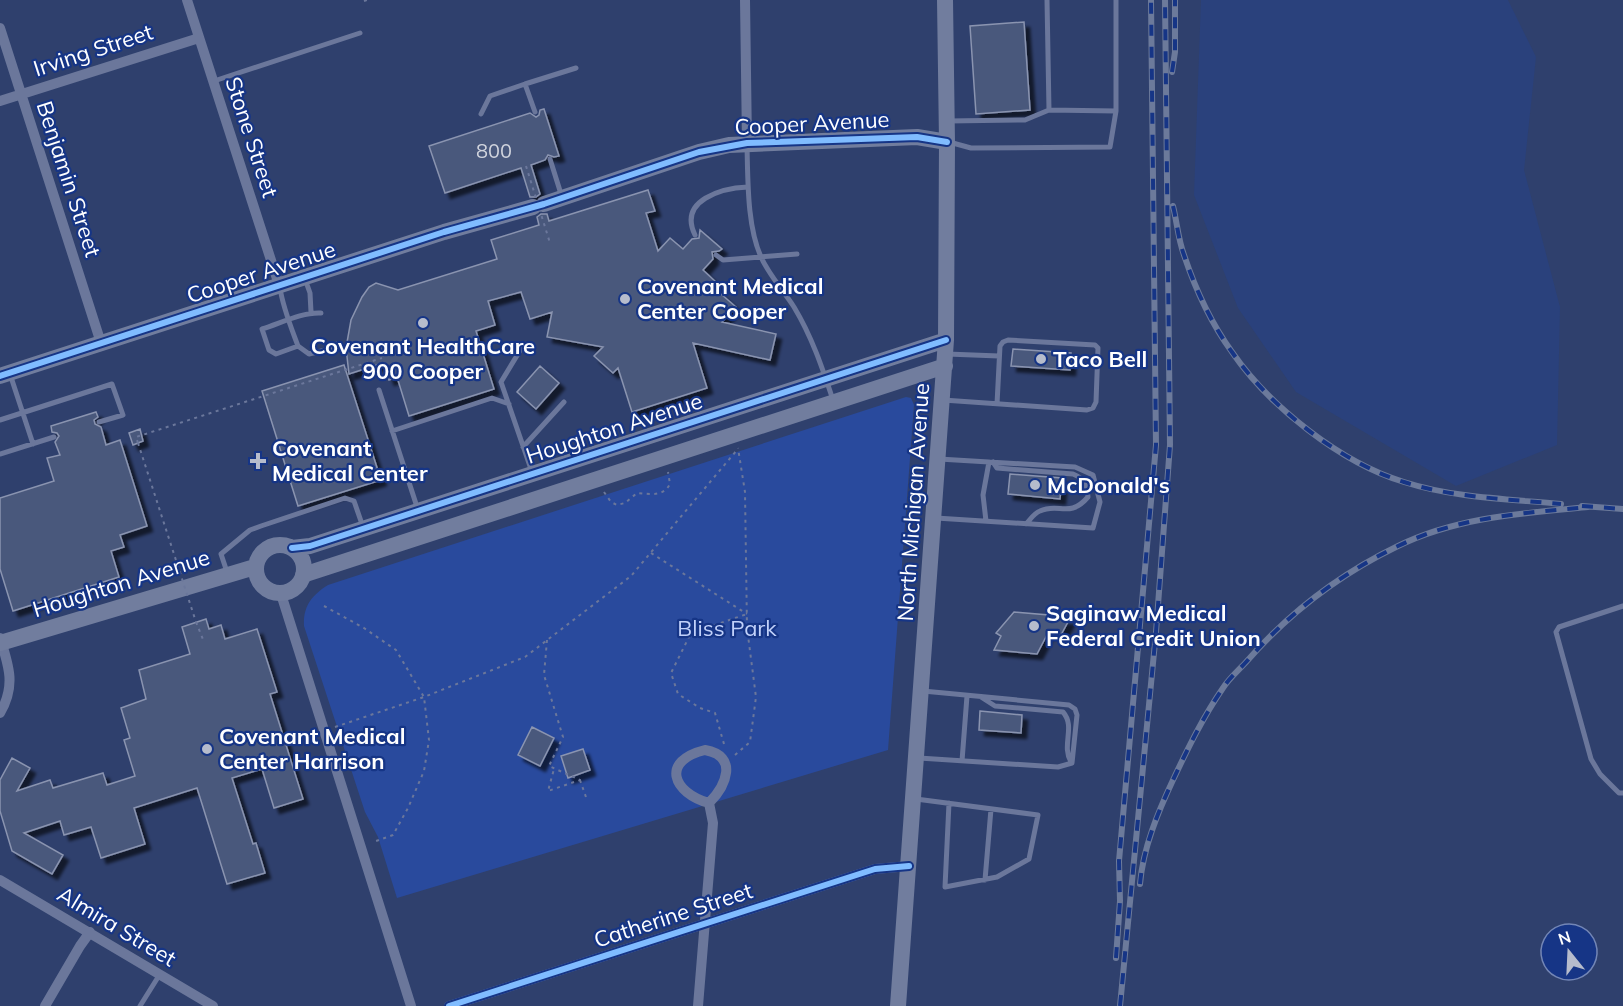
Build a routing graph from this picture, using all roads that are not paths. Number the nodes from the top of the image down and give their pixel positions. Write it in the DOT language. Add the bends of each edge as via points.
graph roads {
  1 [pos="187,0"];
  2 [pos="745,0"];
  3 [pos="945,0"];
  4 [pos="1047,0"];
  5 [pos="1116,0"];
  6 [pos="0,28"];
  7 [pos="360,33"];
  8 [pos="199,38"];
  9 [pos="576,68"];
  10 [pos="213,81"];
  11 [pos="525,84"];
  12 [pos="21,94"];
  13 [pos="0,101"];
  14 [pos="1048,110"];
  15 [pos="1116,111"];
  16 [pos="535,112"];
  17 [pos="481,114"];
  18 [pos="947,122"];
  19 [pos="947,142"];
  20 [pos="747,143"];
  21 [pos="550,159"];
  22 [pos="748,187"];
  23 [pos="562,198"];
  24 [pos="695,235"];
  25 [pos="797,254"];
  26 [pos="716,255"];
  27 [pos="760,257"];
  28 [pos="304,277"];
  29 [pos="279,285"];
  30 [pos="311,312"];
  31 [pos="321,314"];
  32 [pos="289,320"];
  33 [pos="101,343"];
  34 [pos="337,344"];
  35 [pos="524,344"];
  36 [pos="298,346"];
  37 [pos="945,353"];
  38 [pos="999,356"];
  39 [pos="5,374"];
  40 [pos="826,378"];
  41 [pos="379,390"];
  42 [pos="942,399"];
  43 [pos="564,402"];
  44 [pos="833,402"];
  45 [pos="509,404"];
  46 [pos="997,404"];
  47 [pos="23,413"];
  48 [pos="0,420"];
  49 [pos="99,422"];
  50 [pos="392,431"];
  51 [pos="54,437"];
  52 [pos="33,444"];
  53 [pos="523,447"];
  54 [pos="0,454"];
  55 [pos="938,459"];
  56 [pos="991,462"];
  57 [pos="532,474"];
  58 [pos="419,511"];
  59 [pos="934,518"];
  60 [pos="986,521"];
  61 [pos="1026,524"];
  62 [pos="364,529"];
  63 [pos="292,548"];
  64 [pos="255,567"];
  65 [pos="228,574"];
  66 [pos="303,575"];
  67 [pos="281,594"];
  68 [pos="1623,606"];
  69 [pos="1,641"];
  70 [pos="922,691"];
  71 [pos="967,696"];
  72 [pos="980,697"];
  73 [pos="0,712"];
  74 [pos="917,758"];
  75 [pos="962,761"];
  76 [pos="1072,764"];
  77 [pos="1623,793"];
  78 [pos="914,799"];
  79 [pos="709,803"];
  80 [pos="949,803"];
  81 [pos="991,809"];
  82 [pos="909,866"];
  83 [pos="0,880"];
  84 [pos="985,880"];
  85 [pos="704,923"];
  86 [pos="90,932"];
  87 [pos="160,974"];
  88 [pos="45,1006"];
  89 [pos="140,1006"];
  90 [pos="213,1006"];
  91 [pos="411,1006"];
  92 [pos="449,1006"];
  93 [pos="698,1006"];
  94 [pos="898,1006"];
  1 -- 8 [label="street, Stone Street"];
  2 -- 20 [label="street"];
  3 -- 18 [label="street, North Michigan Avenue"];
  4 -- 14 [label="lane"];
  5 -- 15 [label="lane"];
  6 -- 12 [label="street, Benjamin Street"];
  7 -- 10 [label="lane"];
  8 -- 10 [label="street, Stone Street"];
  8 -- 12 [label="street, Irving Street"];
  9 -- 11 [label="lane"];
  10 -- 29 [label="street, Stone Street"];
  11 -- 16 [label="lane"];
  11 -- 17 [label="lane" via="490,96"];
  12 -- 13 [label="street, Irving Street"];
  12 -- 33 [label="street, Benjamin Street"];
  14 -- 15 [label="lane"];
  14 -- 18 [label="lane" via="1025,120"];
  15 -- 19 [label="lane" via="1110,147 971,148"];
  18 -- 19 [label="street, North Michigan Avenue"];
  19 -- 20 [label="street, Cooper Avenue" via="917,136"];
  19 -- 37 [label="street, North Michigan Avenue"];
  20 -- 22 [label="lane"];
  20 -- 23 [label="street, Cooper Avenue" via="699,152"];
  21 -- 23 [label="lane"];
  22 -- 24 [label="lane" via="712,194 700,202 692,219"];
  22 -- 27 [label="lane"];
  23 -- 28 [label="street, Cooper Avenue"];
  25 -- 27 [label="lane"];
  26 -- 27 [label="lane" via="723,260"];
  27 -- 40 [label="lane" via="808,332"];
  28 -- 29 [label="street, Cooper Avenue"];
  28 -- 30 [label="lane"];
  29 -- 32 [label="lane"];
  29 -- 33 [label="street, Cooper Avenue"];
  30 -- 31 [label="lane"];
  30 -- 32 [label="lane"];
  32 -- 36 [label="lane"];
  32 -- 36 [label="lane" via="262,329 269,350 276,354"];
  33 -- 39 [label="street, Cooper Avenue"];
  34 -- 36 [label="lane" via="309,354"];
  35 -- 45 [label="lane" via="501,382"];
  37 -- 38 [label="lane"];
  37 -- 40 [label="street, Houghton Avenue"];
  37 -- 42 [label="street, North Michigan Avenue"];
  37 -- 44 [label="street, Houghton Avenue"];
  38 -- 46 [label="lane"];
  38 -- 46 [label="lane" via="1000,346 1008,340 1095,345 1099,351 1093,408"];
  39 -- 47 [label="lane"];
  40 -- 44 [label="lane"];
  40 -- 57 [label="street, Houghton Avenue"];
  41 -- 50 [label="lane"];
  42 -- 46 [label="lane"];
  42 -- 55 [label="street, North Michigan Avenue"];
  43 -- 53 [label="lane"];
  44 -- 66 [label="street, Houghton Avenue"];
  45 -- 50 [label="lane" via="492,398"];
  45 -- 53 [label="lane"];
  47 -- 48 [label="lane"];
  47 -- 49 [label="lane" via="112,384 123,415"];
  47 -- 52 [label="lane"];
  50 -- 58 [label="lane"];
  51 -- 52 [label="lane"];
  52 -- 54 [label="lane"];
  53 -- 57 [label="lane"];
  55 -- 56 [label="lane"];
  55 -- 59 [label="street, North Michigan Avenue"];
  56 -- 60 [label="lane" via="983,495"];
  56 -- 61 [label="lane" via="997,468 1073,474 1086,483 1088,497 1081,504 1072,510 1037,512"];
  56 -- 61 [label="lane" via="1075,467 1093,475 1100,502 1093,528"];
  57 -- 58 [label="street, Houghton Avenue"];
  58 -- 62 [label="street, Houghton Avenue"];
  59 -- 60 [label="lane"];
  59 -- 70 [label="street, North Michigan Avenue"];
  60 -- 61 [label="lane"];
  62 -- 63 [label="street, Houghton Avenue"];
  62 -- 65 [label="lane" via="354,501 345,498 250,530 221,554"];
  63 -- 64 [label="street" via="283,544 264,550"];
  63 -- 66 [label="street" via="304,564"];
  64 -- 65 [label="street, Houghton Avenue"];
  64 -- 67 [label="street" via="266,589"];
  65 -- 69 [label="street, Houghton Avenue"];
  66 -- 67 [label="street" via="292,590"];
  67 -- 91 [label="street"];
  68 -- 77 [label="lane" via="1559,627 1556,632 1591,759 1600,774"];
  69 -- 73 [label="street" via="10,671 9,688"];
  70 -- 71 [label="lane"];
  70 -- 74 [label="street, North Michigan Avenue"];
  71 -- 72 [label="lane"];
  71 -- 75 [label="lane"];
  72 -- 76 [label="lane" via="995,706 1063,712 1069,725 1066,754"];
  72 -- 76 [label="lane" via="1069,705 1075,709"];
  74 -- 75 [label="lane"];
  74 -- 78 [label="street, North Michigan Avenue"];
  75 -- 76 [label="lane" via="1058,767"];
  78 -- 80 [label="lane"];
  78 -- 82 [label="street, North Michigan Avenue"];
  79 -- 79 [label="street" via="720,793 727,774 720,756 705,750 686,756 676,772 681,788 697,800"];
  79 -- 85 [label="street" via="713,823"];
  80 -- 81 [label="lane"];
  80 -- 84 [label="lane" via="945,887"];
  81 -- 84 [label="lane"];
  81 -- 84 [label="lane" via="1038,815 1029,859"];
  82 -- 85 [label="street, Catherine Street" via="875,869"];
  82 -- 94 [label="street, North Michigan Avenue"];
  83 -- 86 [label="street, Almira Street"];
  85 -- 92 [label="street, Catherine Street"];
  85 -- 93 [label="street"];
  86 -- 87 [label="street, Almira Street"];
  86 -- 88 [label="street"];
  87 -- 89 [label="lane"];
  87 -- 90 [label="street, Almira Street"];
}
